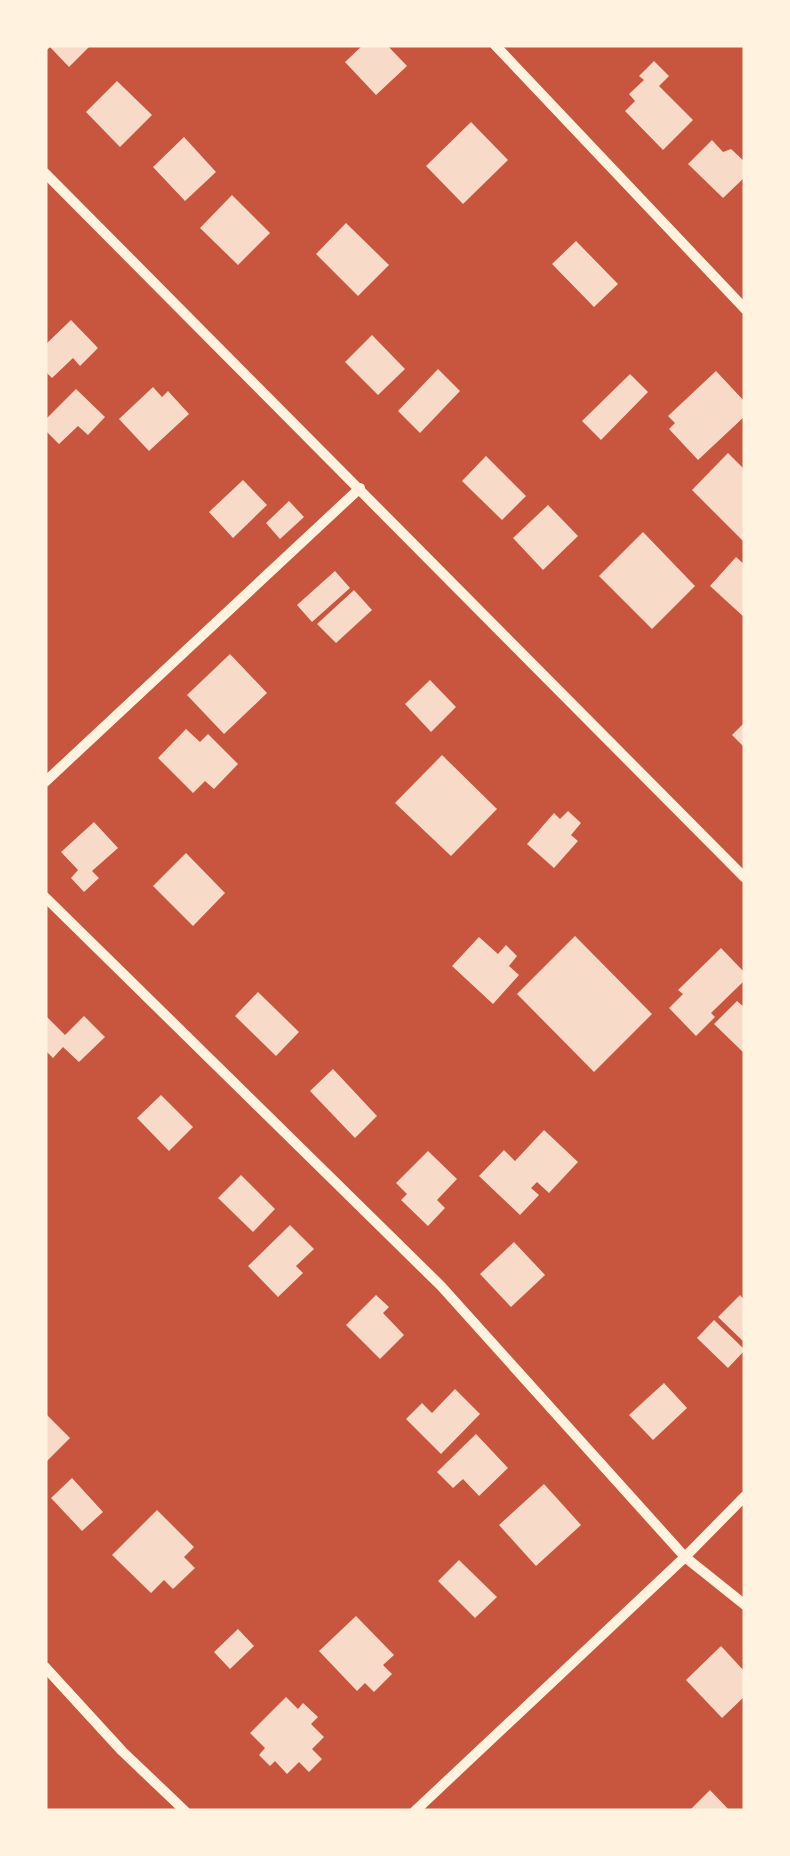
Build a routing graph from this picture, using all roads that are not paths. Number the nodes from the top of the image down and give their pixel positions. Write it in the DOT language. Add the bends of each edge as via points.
graph roads {
  1 [pos="495,45"];
  2 [pos="45,173"];
  3 [pos="745,309"];
  4 [pos="360,488"];
  5 [pos="45,782"];
  6 [pos="745,878"];
  7 [pos="45,896"];
  8 [pos="745,1496"];
  9 [pos="685,1557"];
  10 [pos="745,1605"];
  11 [pos="45,1667"];
  12 [pos="184,1811"];
  13 [pos="415,1811"];
  1 -- 3 [label="street"];
  2 -- 4 [label="street"];
  4 -- 5 [label="street"];
  4 -- 6 [label="street"];
  7 -- 9 [label="street" via="440,1286"];
  8 -- 9 [label="street"];
  9 -- 10 [label="street"];
  9 -- 13 [label="street"];
  11 -- 12 [label="street"];
}
